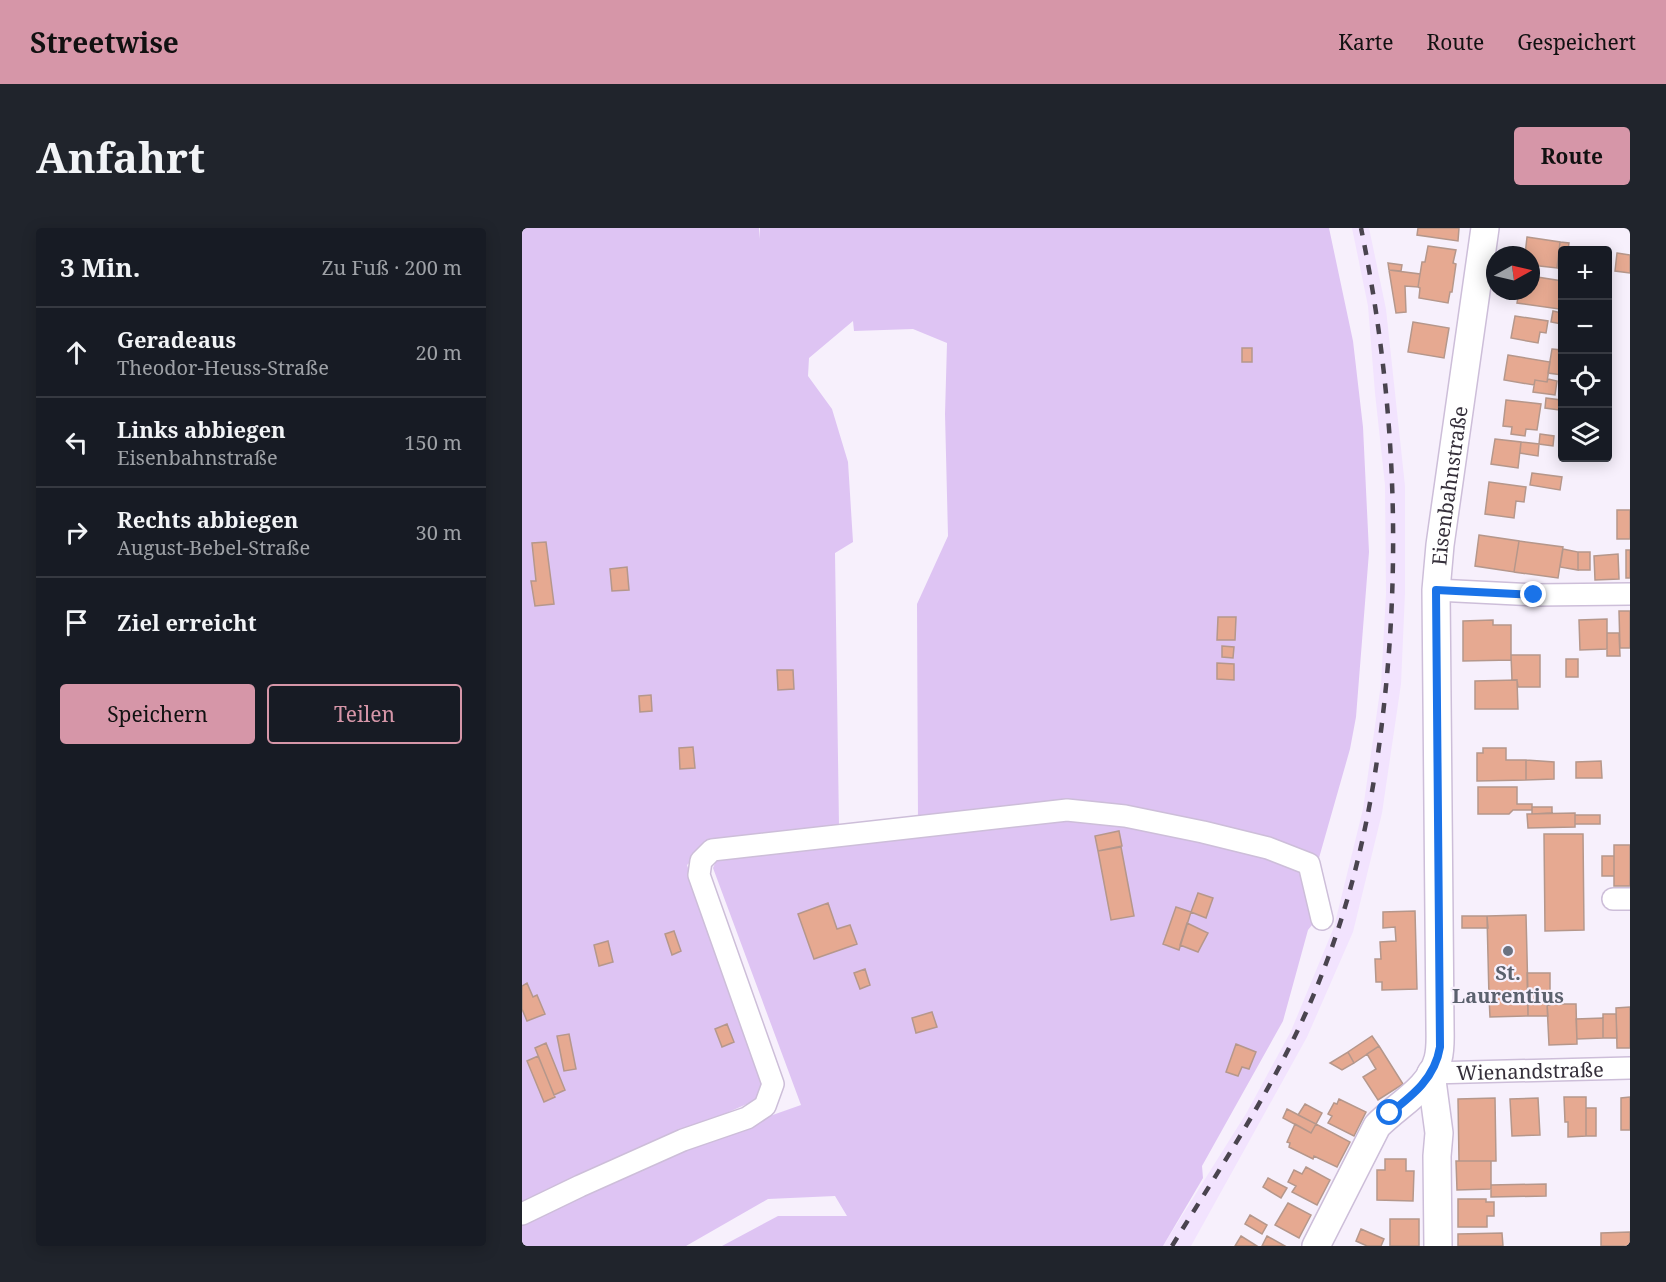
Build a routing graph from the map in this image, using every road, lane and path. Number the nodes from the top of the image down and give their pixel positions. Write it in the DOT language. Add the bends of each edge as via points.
graph roads {
  1 [pos="1485,228"];
  2 [pos="1436,590"];
  3 [pos="1630,594"];
  4 [pos="1322,919"];
  5 [pos="1630,1068"];
  6 [pos="1431,1073"];
  7 [pos="522,1214"];
  8 [pos="1316,1246"];
  9 [pos="1438,1246"];
  1 -- 2 [label="main road, Eisenbahnstraße"];
  2 -- 3 [label="street"];
  2 -- 6 [label="main road, Eisenbahnstraße" via="1440,1026 1438,1061"];
  4 -- 7 [label="street" via="1309,864 1257,845 1090,811 1055,811 712,850 701,861 699,875 773,1083 765,1106 747,1118 683,1140"];
  5 -- 6 [label="street, Wienandstraße"];
  6 -- 8 [label="main road" via="1412,1097 1377,1126"];
  6 -- 9 [label="main road, Eisenbahnstraße" via="1439,1133"];
}
